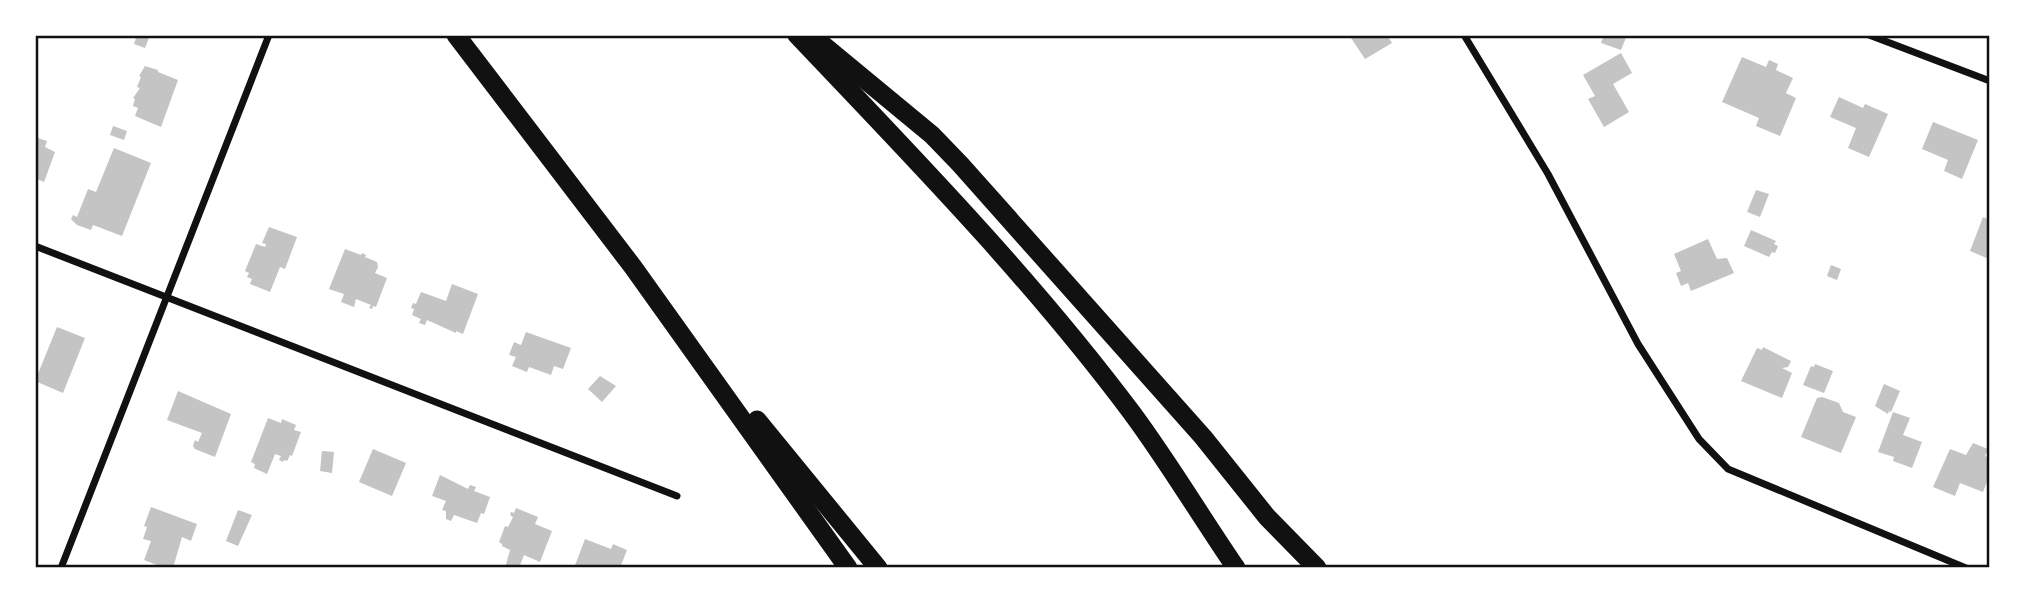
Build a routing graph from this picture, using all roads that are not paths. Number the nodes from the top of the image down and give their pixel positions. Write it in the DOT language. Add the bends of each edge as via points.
graph roads {
  1 [pos="269,35"];
  2 [pos="456,35"];
  3 [pos="797,35"];
  4 [pos="811,35"];
  5 [pos="1464,35"];
  6 [pos="1869,35"];
  7 [pos="1990,81"];
  8 [pos="35,246"];
  9 [pos="633,267"];
  10 [pos="168,298"];
  11 [pos="677,496"];
  12 [pos="61,568"];
  13 [pos="848,568"];
  14 [pos="878,568"];
  15 [pos="1236,568"];
  16 [pos="1317,568"];
  17 [pos="1966,568"];
  1 -- 10 [label="street"];
  2 -- 9 [label="highway"];
  3 -- 15 [label="highway" via="949,196 1063,327 1133,415"];
  4 -- 16 [label="highway" via="951,154 1194,427 1267,517"];
  5 -- 17 [label="street" via="1548,174 1638,344 1699,439 1728,469"];
  6 -- 7 [label="street"];
  8 -- 10 [label="street"];
  9 -- 13 [label="highway"];
  9 -- 14 [label="highway"];
  10 -- 11 [label="street"];
  10 -- 12 [label="street"];
}
